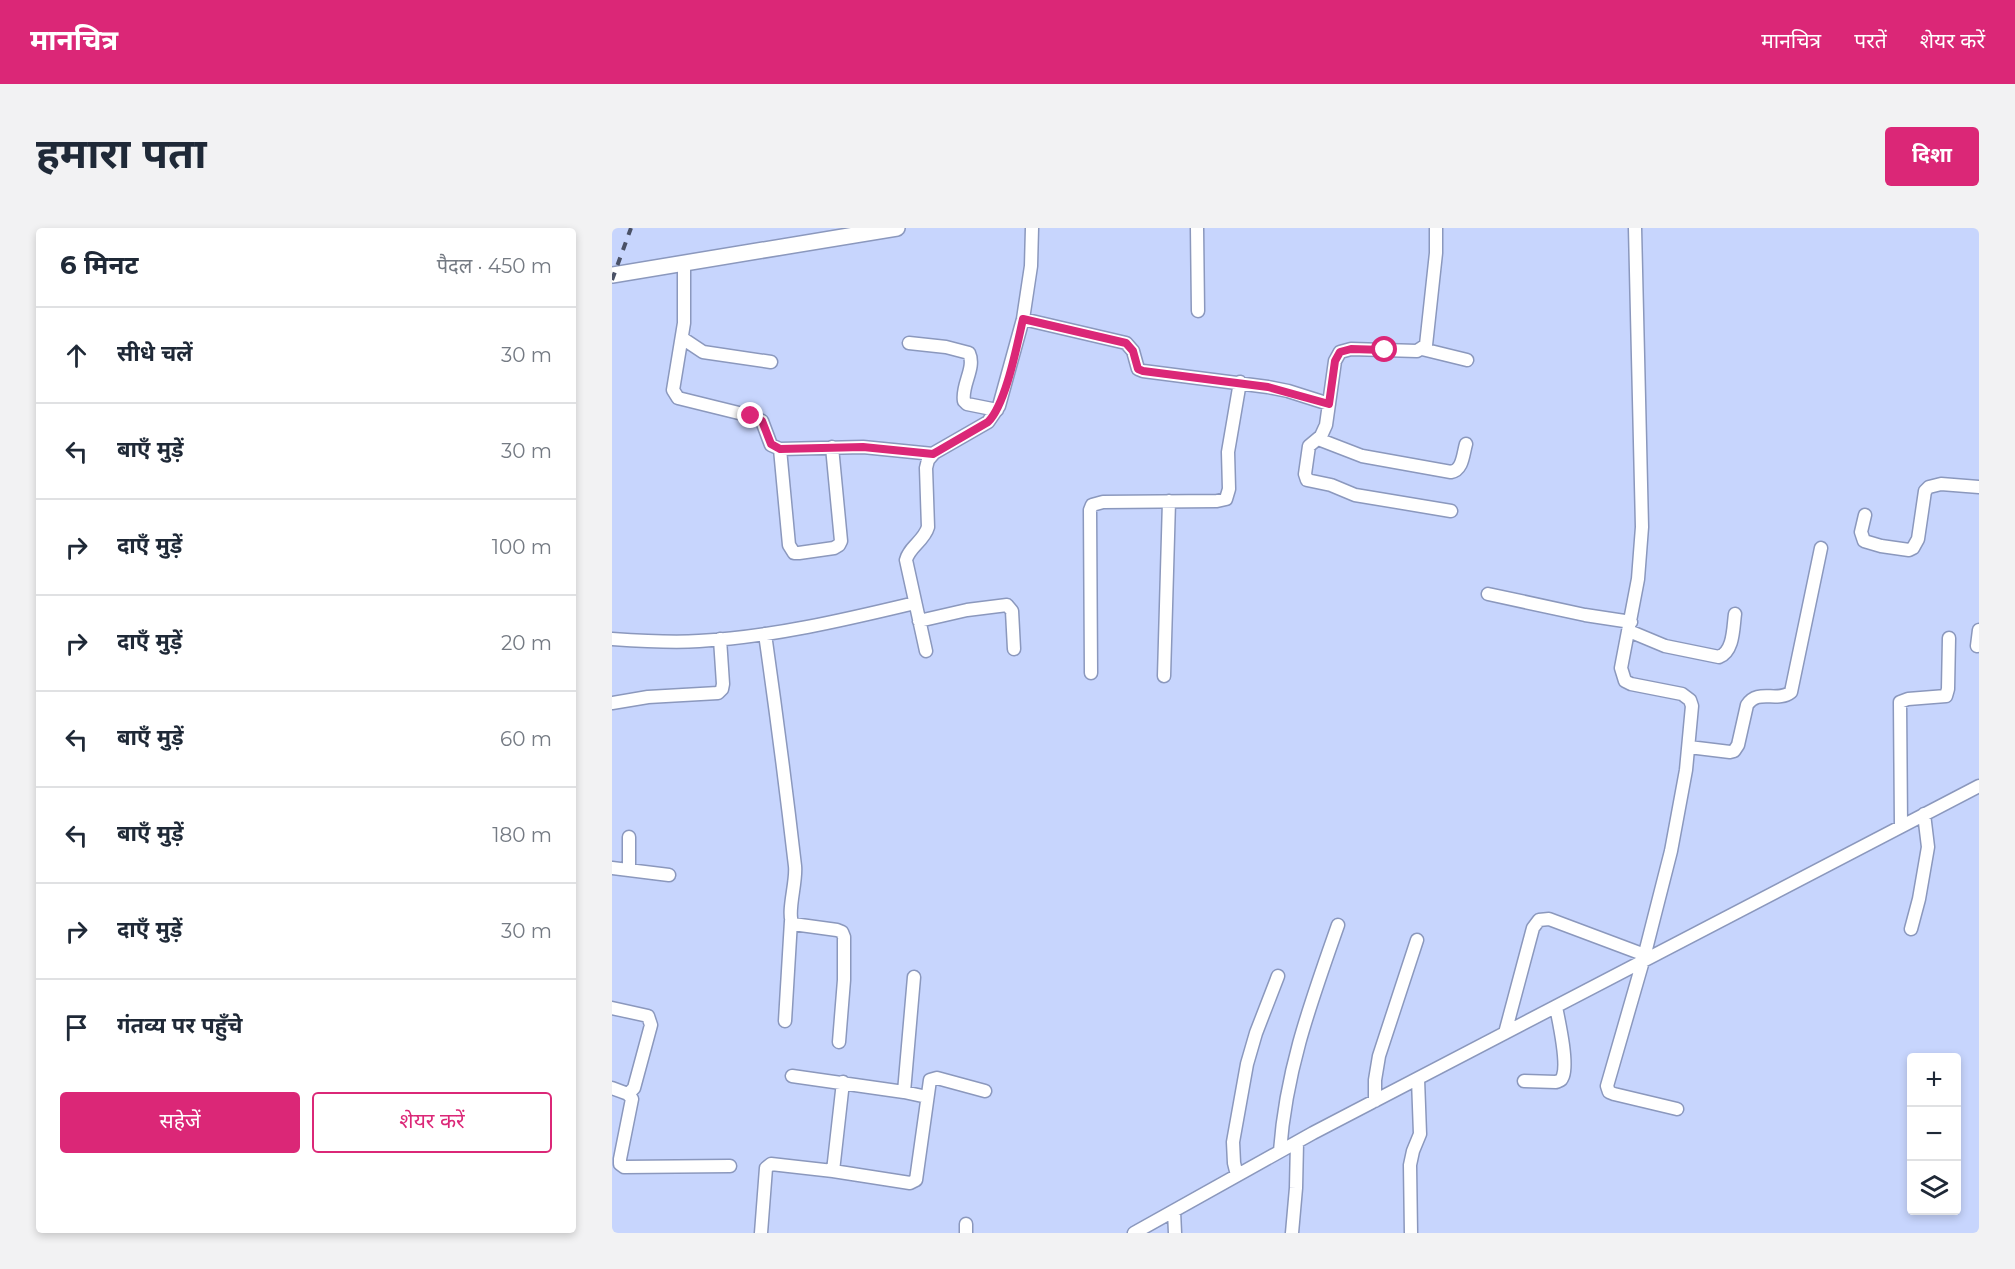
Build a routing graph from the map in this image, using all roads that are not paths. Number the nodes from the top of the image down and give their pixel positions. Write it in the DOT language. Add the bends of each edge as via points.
graph roads {
  1 [pos="897,228"];
  2 [pos="1032,228"];
  3 [pos="1197,228"];
  4 [pos="1436,228"];
  5 [pos="1635,228"];
  6 [pos="684,263"];
  7 [pos="612,274"];
  8 [pos="1198,311"];
  9 [pos="1023,319"];
  10 [pos="682,338"];
  11 [pos="909,343"];
  12 [pos="1422,349"];
  13 [pos="1467,360"];
  14 [pos="771,362"];
  15 [pos="1240,382"];
  16 [pos="1329,404"];
  17 [pos="997,410"];
  18 [pos="1318,439"];
  19 [pos="1466,444"];
  20 [pos="832,447"];
  21 [pos="780,449"];
  22 [pos="933,454"];
  23 [pos="1979,487"];
  24 [pos="1169,501"];
  25 [pos="1450,511"];
  26 [pos="1865,515"];
  27 [pos="1821,548"];
  28 [pos="1488,594"];
  29 [pos="915,603"];
  30 [pos="1735,614"];
  31 [pos="919,621"];
  32 [pos="1630,626"];
  33 [pos="1979,630"];
  34 [pos="765,634"];
  35 [pos="1949,638"];
  36 [pos="612,639"];
  37 [pos="720,639"];
  38 [pos="1977,646"];
  39 [pos="1014,650"];
  40 [pos="926,651"];
  41 [pos="1090,673"];
  42 [pos="1164,676"];
  43 [pos="612,703"];
  44 [pos="1689,747"];
  45 [pos="1979,786"];
  46 [pos="1924,814"];
  47 [pos="1901,826"];
  48 [pos="630,837"];
  49 [pos="612,868"];
  50 [pos="629,870"];
  51 [pos="669,875"];
  52 [pos="791,921"];
  53 [pos="1338,925"];
  54 [pos="1911,929"];
  55 [pos="1418,940"];
  56 [pos="1644,958"];
  57 [pos="1278,976"];
  58 [pos="914,977"];
  59 [pos="1556,1006"];
  60 [pos="612,1008"];
  61 [pos="785,1021"];
  62 [pos="1505,1033"];
  63 [pos="839,1042"];
  64 [pos="792,1076"];
  65 [pos="1418,1079"];
  66 [pos="1524,1081"];
  67 [pos="843,1082"];
  68 [pos="612,1088"];
  69 [pos="985,1091"];
  70 [pos="904,1092"];
  71 [pos="628,1095"];
  72 [pos="927,1097"];
  73 [pos="1375,1101"];
  74 [pos="1677,1109"];
  75 [pos="1297,1142"];
  76 [pos="1280,1151"];
  77 [pos="730,1166"];
  78 [pos="834,1171"];
  79 [pos="1237,1175"];
  80 [pos="1174,1211"];
  81 [pos="761,1233"];
  82 [pos="1134,1233"];
  83 [pos="1175,1233"];
  84 [pos="1292,1233"];
  85 [pos="1411,1233"];
  1 -- 6 [label="main road"];
  2 -- 9 [label="street"];
  3 -- 8 [label="street"];
  4 -- 12 [label="street" via="1427,340"];
  5 -- 32 [label="street" via="1642,527"];
  6 -- 7 [label="main road"];
  6 -- 10 [label="street"];
  9 -- 15 [label="street" via="1126,343 1133,351 1138,369 1143,371"];
  9 -- 17 [label="street"];
  10 -- 14 [label="street" via="703,352"];
  10 -- 21 [label="street" via="675,396 762,421 771,444"];
  11 -- 17 [label="street" via="969,353 964,401"];
  12 -- 13 [label="street"];
  12 -- 16 [label="street" via="1340,352 1335,361"];
  15 -- 16 [label="street"];
  15 -- 24 [label="street" via="1228,452 1226,499"];
  16 -- 18 [label="street" via="1326,425"];
  17 -- 22 [label="street" via="988,422"];
  18 -- 19 [label="street" via="1362,456 1451,472 1460,468"];
  18 -- 25 [label="street" via="1309,446 1307,480 1355,495"];
  20 -- 21 [label="street"];
  20 -- 21 [label="street" via="841,541 834,548 799,553 794,553 789,545"];
  20 -- 22 [label="street"];
  22 -- 29 [label="street" via="926,468 926,533 906,557"];
  23 -- 26 [label="street" via="1929,487 1925,491 1918,539 1909,550 1864,541 1861,532"];
  24 -- 41 [label="street" via="1092,505"];
  24 -- 42 [label="street"];
  27 -- 44 [label="street" via="1791,692 1782,697 1750,699 1734,751"];
  28 -- 32 [label="street"];
  29 -- 31 [label="street"];
  29 -- 34 [label="street"];
  30 -- 32 [label="street" via="1728,651 1719,657 1665,646"];
  31 -- 39 [label="street" via="1007,605 1012,611"];
  31 -- 40 [label="street"];
  32 -- 44 [label="street" via="1622,676 1631,684 1687,697 1692,706"];
  33 -- 38 [label="street"];
  34 -- 37 [label="street"];
  34 -- 52 [label="street" via="796,873"];
  35 -- 47 [label="street" via="1946,696 1900,702"];
  36 -- 37 [label="street"];
  37 -- 43 [label="street" via="723,684 718,693"];
  44 -- 56 [label="street" via="1671,851"];
  45 -- 46 [label="street"];
  46 -- 47 [label="street"];
  46 -- 54 [label="street" via="1928,847"];
  47 -- 56 [label="street"];
  48 -- 50 [label="street"];
  49 -- 50 [label="street"];
  50 -- 51 [label="street"];
  52 -- 61 [label="street"];
  52 -- 63 [label="street" via="837,930 844,937"];
  53 -- 76 [label="street" via="1302,1027 1284,1109"];
  55 -- 73 [label="street" via="1379,1056"];
  56 -- 59 [label="street"];
  56 -- 62 [label="street" via="1549,919 1539,920 1533,928"];
  56 -- 74 [label="street" via="1607,1086 1614,1094"];
  57 -- 79 [label="street" via="1247,1064 1233,1142"];
  58 -- 70 [label="street"];
  59 -- 62 [label="street"];
  59 -- 66 [label="street" via="1563,1051 1561,1080"];
  60 -- 71 [label="street" via="648,1016 651,1025 634,1088"];
  62 -- 65 [label="street"];
  64 -- 67 [label="street"];
  65 -- 73 [label="street"];
  65 -- 85 [label="street" via="1420,1134 1410,1165"];
  67 -- 70 [label="street"];
  67 -- 78 [label="street"];
  68 -- 71 [label="street"];
  69 -- 72 [label="street" via="938,1078 930,1080"];
  70 -- 72 [label="street"];
  71 -- 77 [label="street" via="632,1099 620,1159 624,1167"];
  72 -- 78 [label="street" via="916,1180 910,1183"];
  73 -- 75 [label="street"];
  75 -- 76 [label="street"];
  75 -- 84 [label="street"];
  76 -- 79 [label="street"];
  78 -- 81 [label="street" via="771,1164 766,1168"];
  79 -- 80 [label="street"];
  80 -- 82 [label="street"];
  80 -- 83 [label="street"];
}
